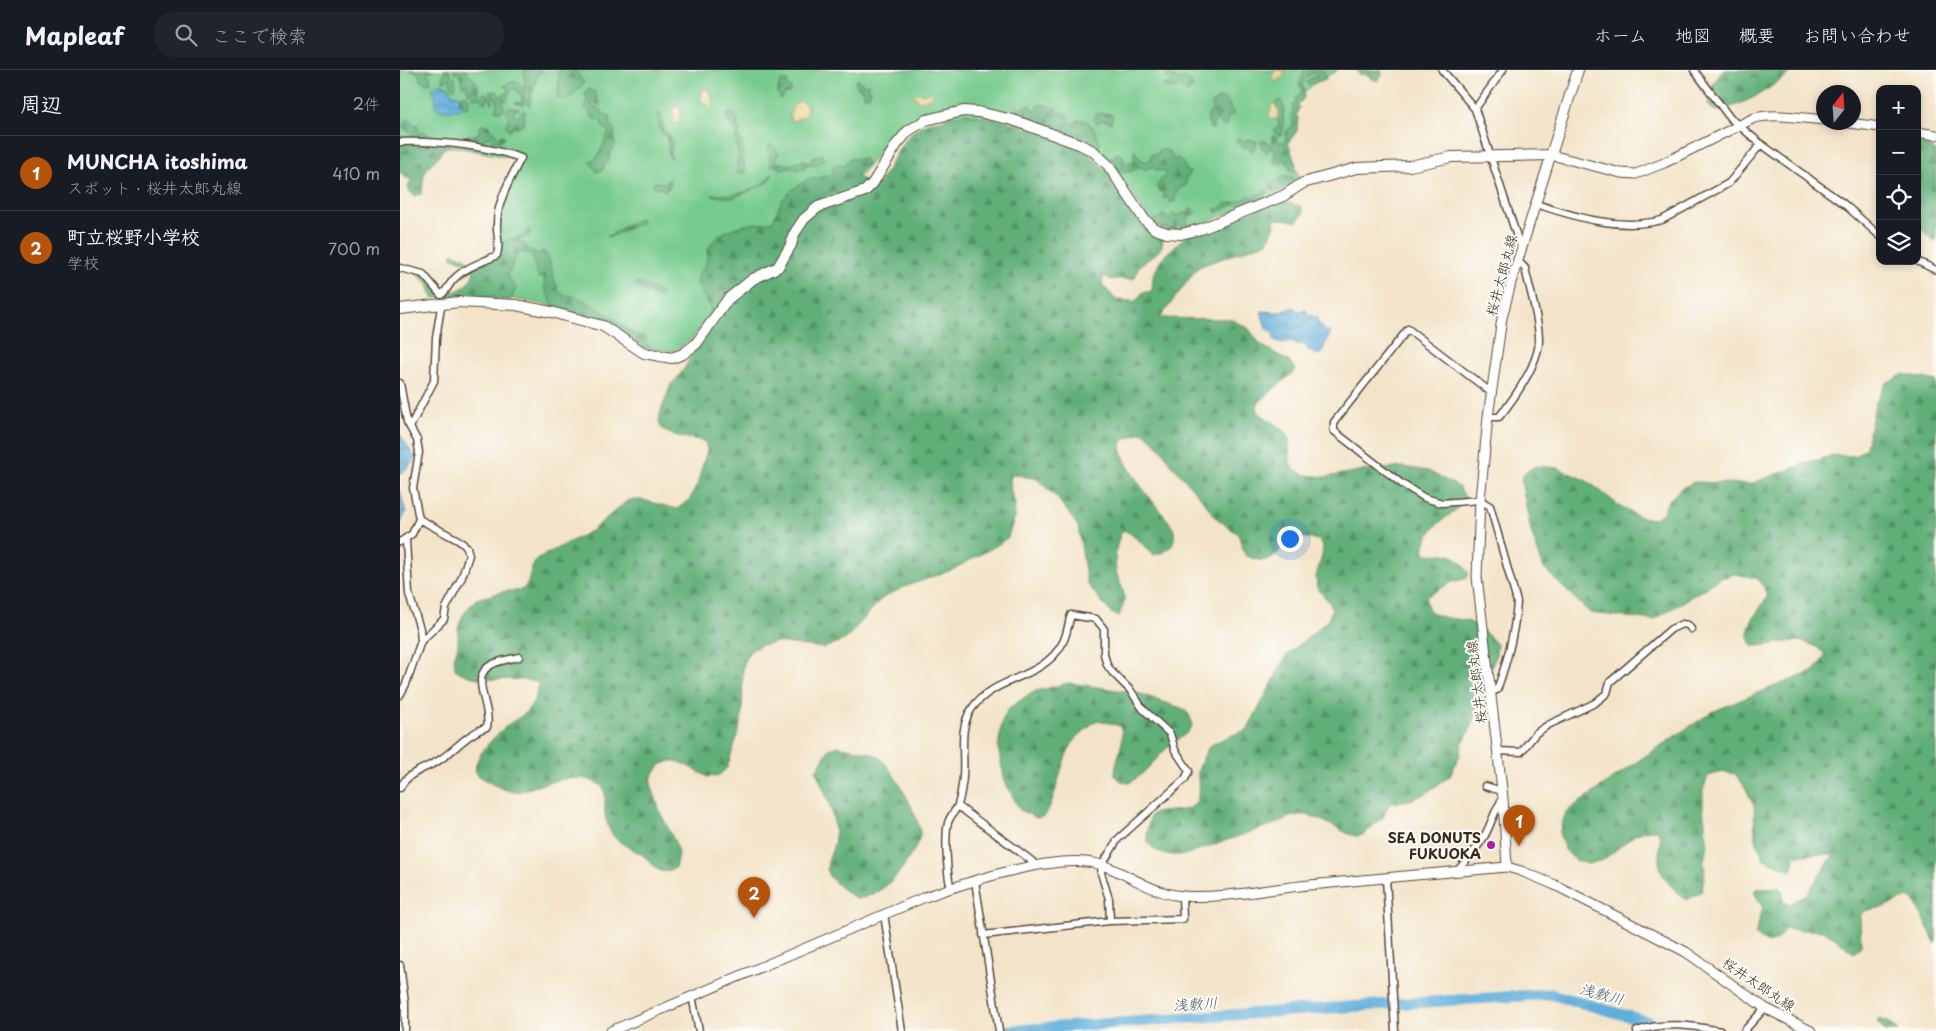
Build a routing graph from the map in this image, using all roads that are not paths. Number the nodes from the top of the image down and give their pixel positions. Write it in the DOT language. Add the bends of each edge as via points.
graph roads {
  1 [pos="1442,70"];
  2 [pos="1503,70"];
  3 [pos="1578,70"];
  4 [pos="1694,70"];
  5 [pos="1475,109"];
  6 [pos="1816,119"];
  7 [pos="1861,124"];
  8 [pos="1740,126"];
  9 [pos="1876,126"];
  10 [pos="1921,133"];
  11 [pos="1936,135"];
  12 [pos="400,142"];
  13 [pos="1761,144"];
  14 [pos="1551,155"];
  15 [pos="1489,156"];
  16 [pos="1536,204"];
  17 [pos="1876,232"];
  18 [pos="1522,245"];
  19 [pos="1518,261"];
  20 [pos="1921,263"];
  21 [pos="400,268"];
  22 [pos="1936,270"];
  23 [pos="441,307"];
  24 [pos="400,309"];
  25 [pos="400,383"];
  26 [pos="1492,392"];
  27 [pos="1488,417"];
  28 [pos="410,428"];
  29 [pos="1480,500"];
  30 [pos="419,520"];
  31 [pos="403,541"];
  32 [pos="1691,629"];
  33 [pos="421,641"];
  34 [pos="520,657"];
  35 [pos="1491,692"];
  36 [pos="400,695"];
  37 [pos="1497,751"];
  38 [pos="1485,786"];
  39 [pos="400,788"];
  40 [pos="1502,794"];
  41 [pos="958,806"];
  42 [pos="1102,865"];
  43 [pos="1035,866"];
  44 [pos="1508,867"];
  45 [pos="1456,872"];
  46 [pos="1386,878"];
  47 [pos="975,881"];
  48 [pos="951,888"];
  49 [pos="1182,896"];
  50 [pos="884,914"];
  51 [pos="1110,921"];
  52 [pos="983,935"];
  53 [pos="400,965"];
  54 [pos="692,996"];
  55 [pos="1766,1008"];
  56 [pos="405,1031"];
  57 [pos="611,1031"];
  58 [pos="699,1031"];
  59 [pos="902,1031"];
  60 [pos="999,1031"];
  61 [pos="1395,1031"];
  62 [pos="1637,1031"];
  63 [pos="1721,1031"];
  64 [pos="1744,1031"];
  65 [pos="1811,1031"];
  1 -- 5 [label="street"];
  2 -- 5 [label="street"];
  3 -- 14 [label="main road"];
  4 -- 8 [label="street" via="1730,118"];
  5 -- 15 [label="street"];
  6 -- 8 [label="street" via="1766,116"];
  7 -- 9 [label="street"];
  8 -- 13 [label="street"];
  8 -- 14 [label="street" via="1636,174"];
  10 -- 11 [label="street"];
  12 -- 21 [label="street" via="463,145 520,158 500,202 496,224 500,244 498,255 461,272 442,295 423,274"];
  13 -- 16 [label="street" via="1729,183 1651,223 1600,222"];
  13 -- 17 [label="street" via="1844,204"];
  14 -- 15 [label="main road"];
  14 -- 16 [label="street, 桜井太郎丸線"];
  15 -- 18 [label="street"];
  15 -- 24 [label="main road" via="1451,157 1410,166 1357,168 1303,183 1283,196 1201,229 1167,234 1144,220 1108,165 1093,152 1014,120 963,111 926,120 897,144 865,191 818,207 804,219 778,266 753,279 728,299 696,344 672,358 644,353 603,326 516,305 459,302"];
  16 -- 18 [label="street, 桜井太郎丸線"];
  18 -- 19 [label="street, 桜井太郎丸線"];
  19 -- 26 [label="street, 桜井太郎丸線" via="1502,318"];
  19 -- 27 [label="street" via="1524,268 1539,339 1536,355 1499,418"];
  20 -- 22 [label="street"];
  23 -- 28 [label="street" via="434,381"];
  25 -- 28 [label="street"];
  26 -- 27 [label="street, 桜井太郎丸線"];
  26 -- 29 [label="street" via="1408,329 1334,422 1334,431 1425,498 1442,503"];
  27 -- 29 [label="street, 桜井太郎丸線"];
  28 -- 30 [label="street" via="419,452 413,488"];
  29 -- 35 [label="street, 桜井太郎丸線" via="1478,577"];
  29 -- 35 [label="street" via="1490,506 1517,602 1504,670 1498,690"];
  30 -- 31 [label="street" via="412,534"];
  30 -- 33 [label="street" via="458,540 467,547 469,555 444,619"];
  31 -- 33 [label="street" via="409,594"];
  32 -- 37 [label="street" via="1682,624 1672,629 1610,682 1607,693 1595,703 1536,733 1522,752"];
  33 -- 36 [label="street"];
  34 -- 39 [label="street" via="483,670 480,678 489,718 487,727 461,741 442,759 410,776"];
  35 -- 37 [label="street, 桜井太郎丸線"];
  37 -- 40 [label="street, 桜井太郎丸線"];
  38 -- 40 [label="street"];
  40 -- 44 [label="street, 桜井太郎丸線"];
  40 -- 45 [label="street" via="1485,835"];
  41 -- 42 [label="street" via="964,724 972,707 990,691 1032,672 1053,656 1062,644 1071,615 1096,619 1104,629 1107,664 1142,709 1170,734 1175,750 1189,771 1185,779 1118,839"];
  41 -- 43 [label="street"];
  41 -- 48 [label="street" via="948,821 947,875"];
  42 -- 43 [label="street" via="1080,861"];
  42 -- 49 [label="street" via="1163,892"];
  42 -- 51 [label="street"];
  43 -- 47 [label="street"];
  44 -- 45 [label="street"];
  44 -- 55 [label="street, 桜井太郎丸線" via="1555,885 1686,952"];
  45 -- 46 [label="street"];
  46 -- 49 [label="street"];
  46 -- 61 [label="street"];
  47 -- 48 [label="street"];
  47 -- 52 [label="street"];
  48 -- 50 [label="street"];
  49 -- 51 [label="street" via="1183,919"];
  50 -- 54 [label="street"];
  50 -- 59 [label="street"];
  51 -- 52 [label="street"];
  52 -- 60 [label="street"];
  53 -- 56 [label="street"];
  54 -- 57 [label="street"];
  54 -- 58 [label="street"];
  55 -- 64 [label="street"];
  55 -- 65 [label="street, 桜井太郎丸線"];
  62 -- 63 [label="street" via="1653,1025 1683,1025"];
}
